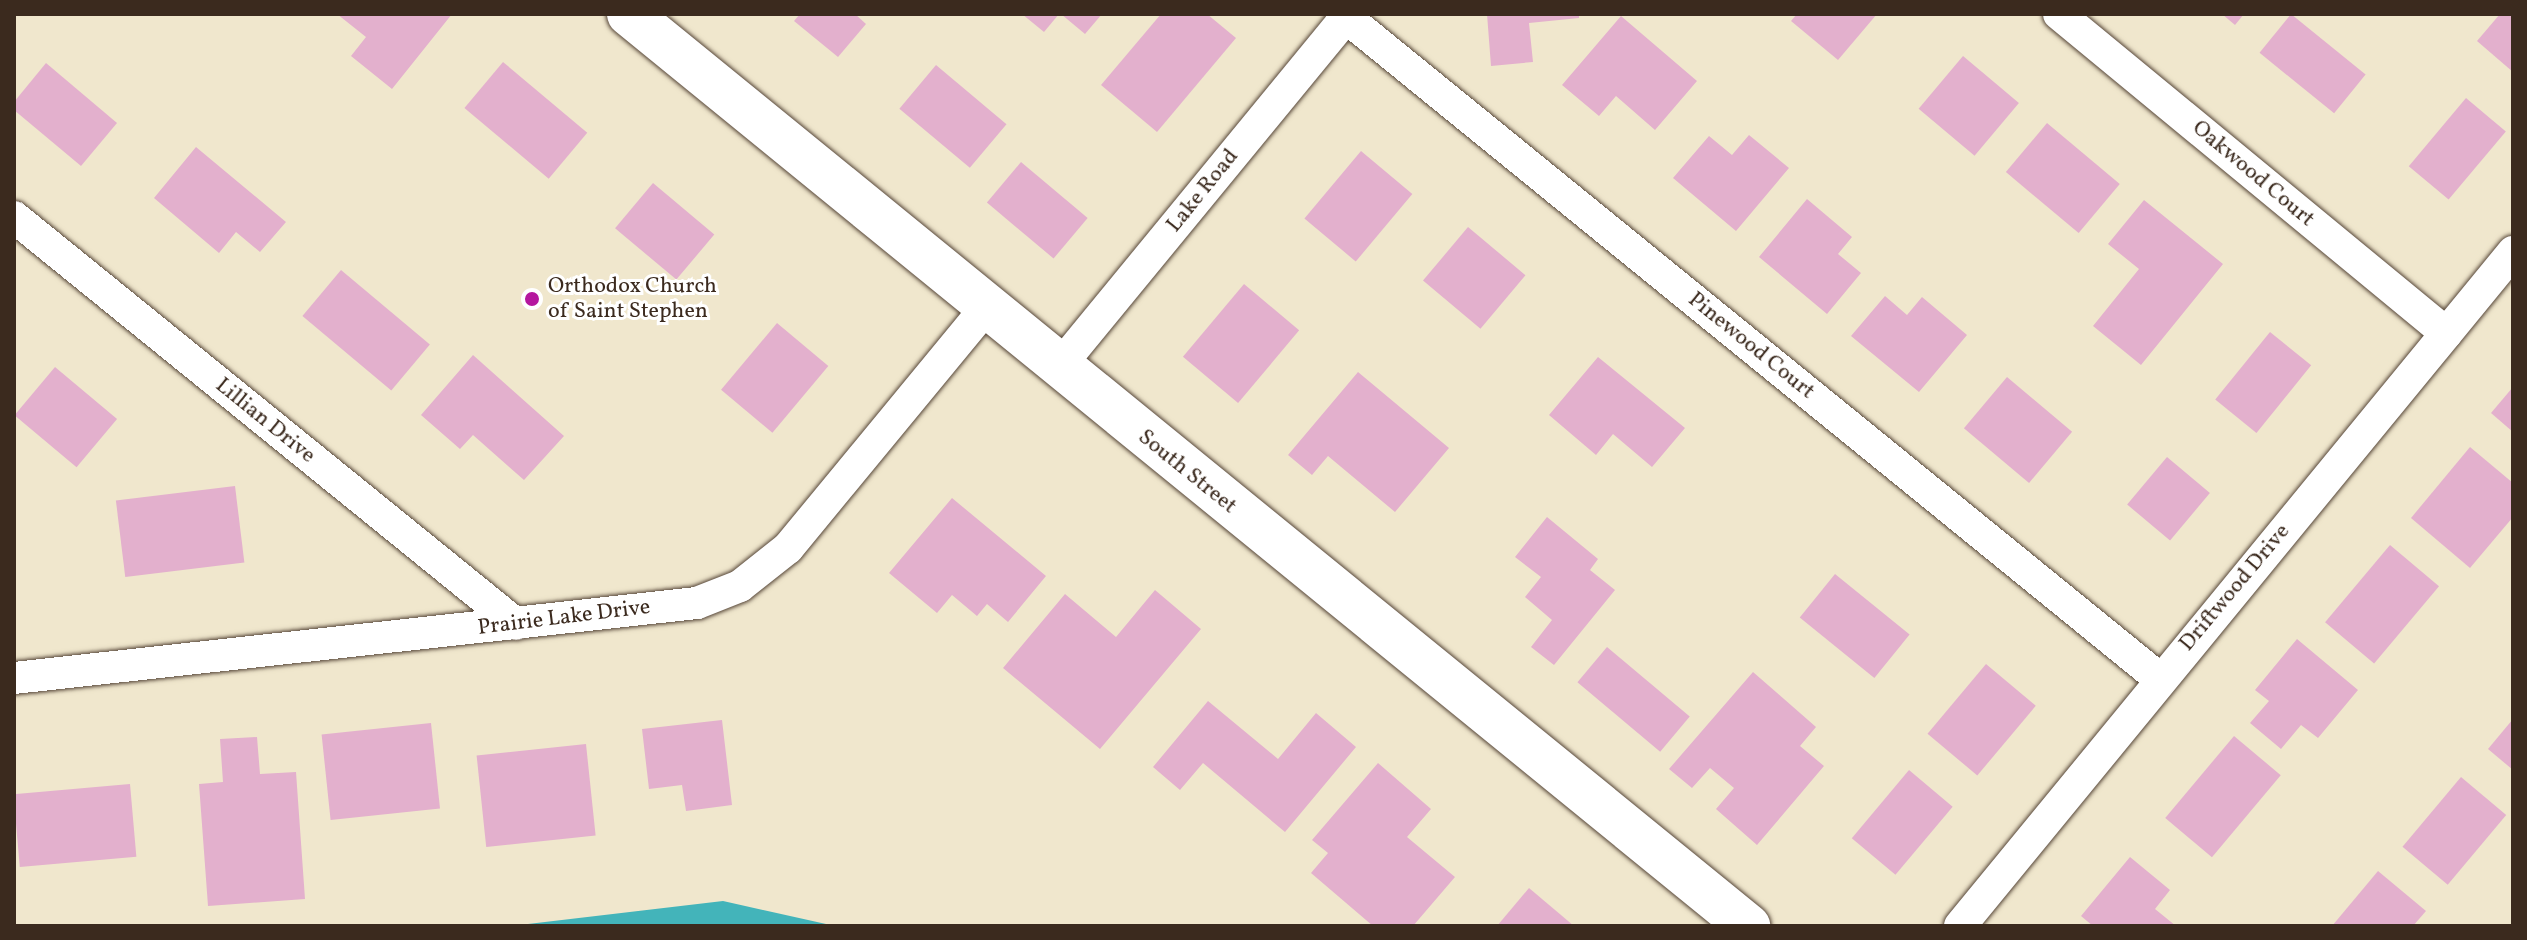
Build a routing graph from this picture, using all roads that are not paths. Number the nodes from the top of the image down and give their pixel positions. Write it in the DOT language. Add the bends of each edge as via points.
graph roads {
  1 [pos="629,14"];
  2 [pos="2059,14"];
  3 [pos="1346,15"];
  4 [pos="14,217"];
  5 [pos="2513,252"];
  6 [pos="986,308"];
  7 [pos="2446,333"];
  8 [pos="1058,368"];
  9 [pos="516,624"];
  10 [pos="14,678"];
  11 [pos="2160,679"];
  12 [pos="1748,926"];
  13 [pos="1960,926"];
  1 -- 6 [label="street, South Street"];
  2 -- 7 [label="street, Oakwood Court"];
  3 -- 8 [label="street, Lake Road"];
  3 -- 11 [label="street, Pinewood Court"];
  4 -- 9 [label="street, Lillian Drive"];
  5 -- 7 [label="street, Driftwood Drive"];
  6 -- 8 [label="street, South Street"];
  6 -- 9 [label="street, Prairie Lake Drive" via="788,548 740,586 697,603"];
  7 -- 11 [label="street, Driftwood Drive"];
  8 -- 12 [label="street, South Street"];
  9 -- 10 [label="street, Prairie Lake Drive"];
  11 -- 13 [label="street, Driftwood Drive"];
}
